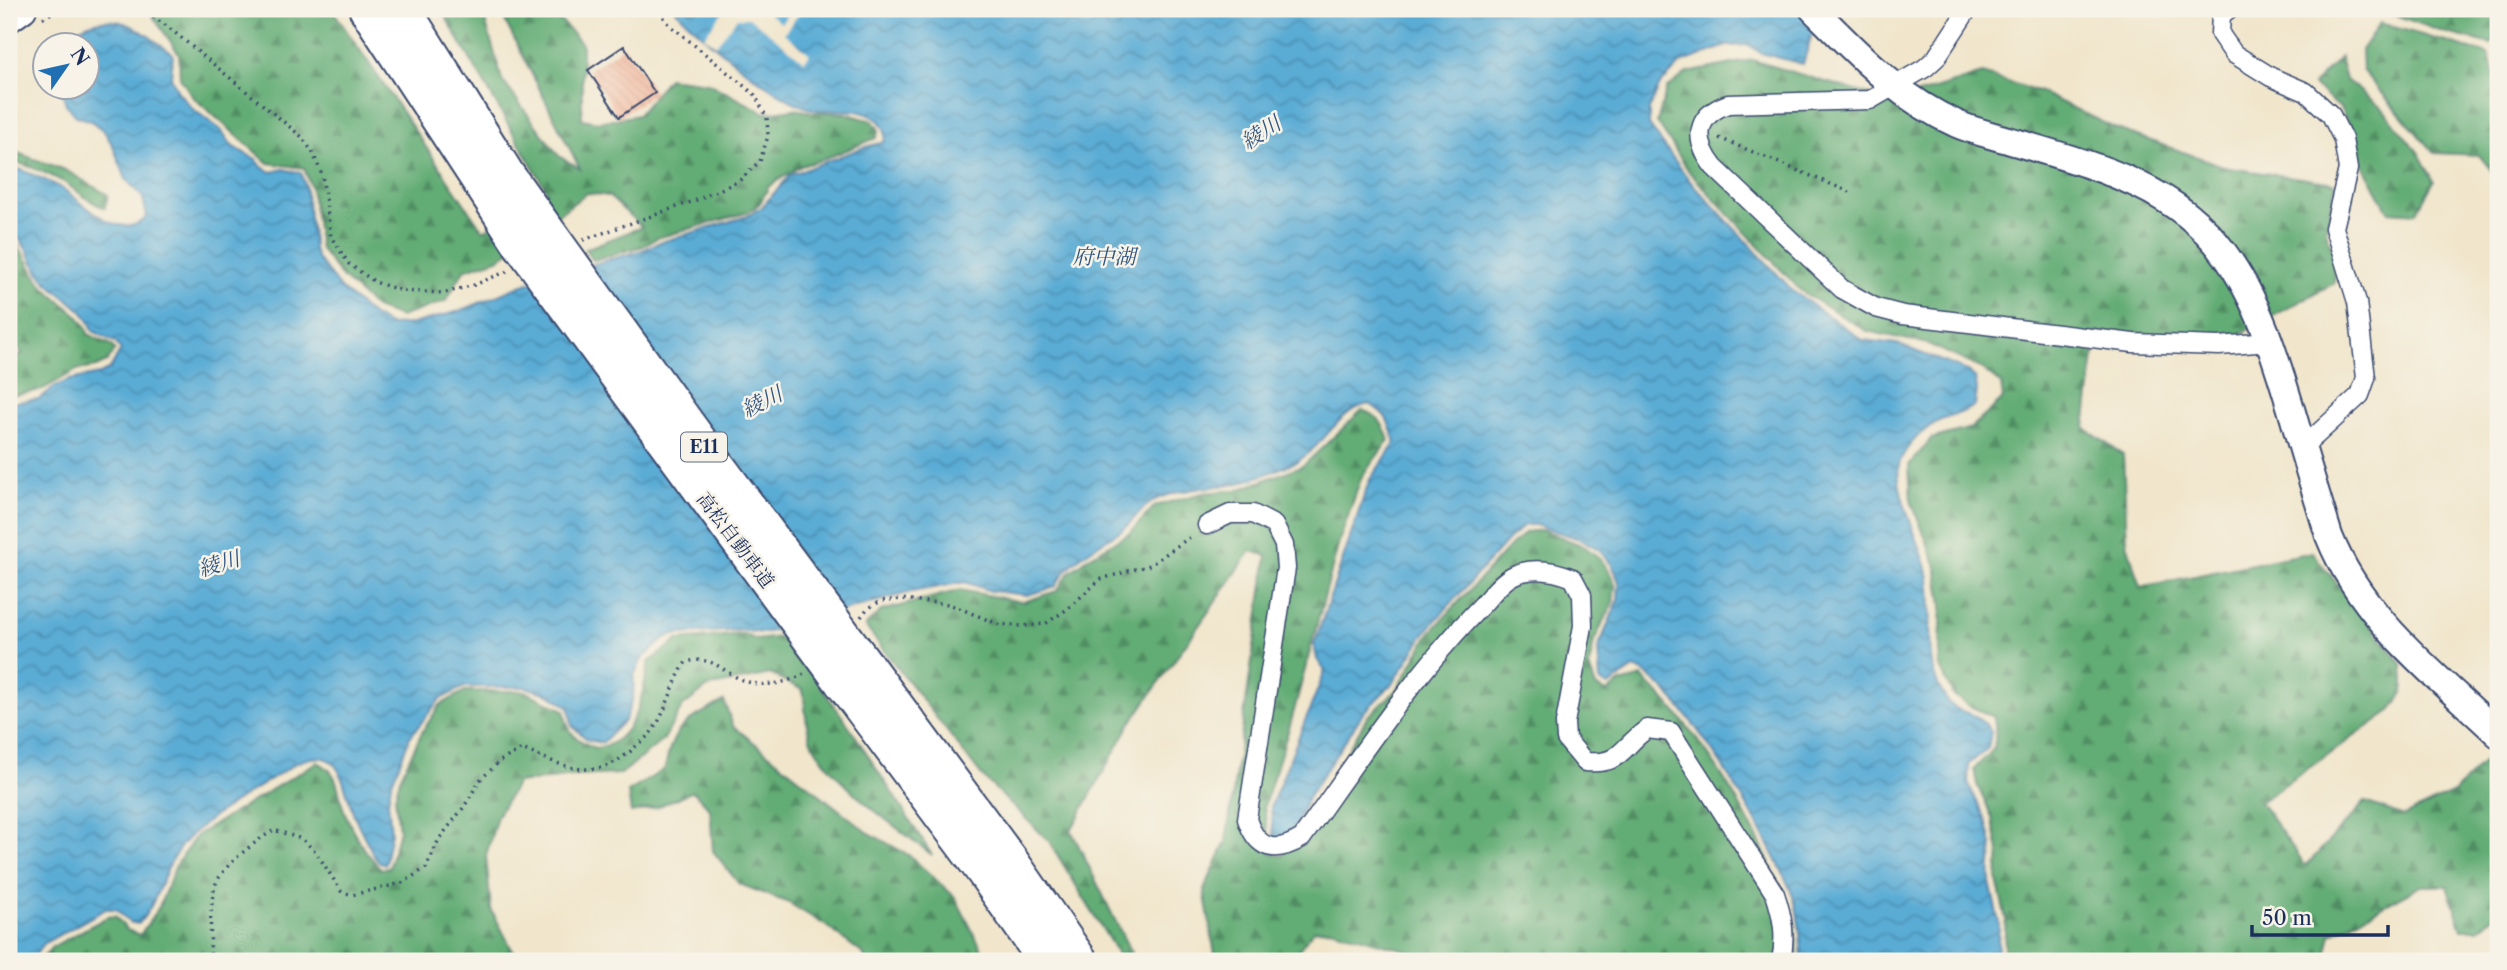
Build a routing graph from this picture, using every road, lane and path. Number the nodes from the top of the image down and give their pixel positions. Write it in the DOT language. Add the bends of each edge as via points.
graph roads {
  1 [pos="23,9"];
  2 [pos="351,9"];
  3 [pos="366,9"];
  4 [pos="404,9"];
  5 [pos="1968,9"];
  6 [pos="2229,9"];
  7 [pos="1821,17"];
  8 [pos="9,19"];
  9 [pos="1893,86"];
  10 [pos="1701,131"];
  11 [pos="484,192"];
  12 [pos="1850,192"];
  13 [pos="533,237"];
  14 [pos="2269,342"];
  15 [pos="2301,444"];
  16 [pos="1207,525"];
  17 [pos="859,620"];
  18 [pos="840,672"];
  19 [pos="2498,734"];
  20 [pos="210,961"];
  21 [pos="1045,961"];
  22 [pos="1081,961"];
  23 [pos="1782,961"];
  1 -- 8 [label="street"];
  2 -- 11 [label="highway"];
  3 -- 11 [label="highway, 高松自動車道 / E11"];
  4 -- 13 [label="highway, 高松自動車道 / E11" via="508,175"];
  5 -- 9 [label="street" via="1936,58"];
  6 -- 15 [label="street" via="2221,15 2220,34 2234,54 2306,92 2330,115 2343,139 2348,169 2334,228 2357,302 2365,378 2360,395"];
  7 -- 9 [label="street"];
  9 -- 10 [label="street" via="1870,100 1728,104 1714,109"];
  9 -- 14 [label="street" via="1958,125 2122,176 2165,198 2202,226 2224,253 2242,280"];
  10 -- 12 [label="path"];
  10 -- 14 [label="street" via="1699,141 1714,167 1842,289 1876,308 2133,343 2219,346"];
  11 -- 13 [label="highway, 高松自動車道 / E11"];
  13 -- 18 [label="highway, 高松自動車道 / E11, bridge"];
  14 -- 15 [label="street"];
  15 -- 19 [label="street" via="2338,559 2370,608"];
  16 -- 17 [label="path" via="1150,565 1101,579 1045,624 998,624 949,604 901,599 881,601"];
  16 -- 23 [label="street" via="1230,514 1253,514 1274,525 1284,545 1286,568 1247,819 1252,835 1266,846 1285,848 1302,838 1385,721 1465,622 1509,577 1528,570 1555,570 1573,578 1582,595 1583,626 1566,739 1585,762 1605,764 1647,729 1671,732 1775,894 1783,918"];
  18 -- 20 [label="path" via="766,685 738,678 714,661 699,658 686,662 652,731 626,755 601,769 579,769 522,750 500,761 480,780 439,839 426,868 402,883 352,895 341,891 302,839 274,830 253,842 214,887"];
  18 -- 21 [label="highway, 高松自動車道 / E11"];
  18 -- 22 [label="highway, 高松自動車道 / E11" via="1013,863"];
}
